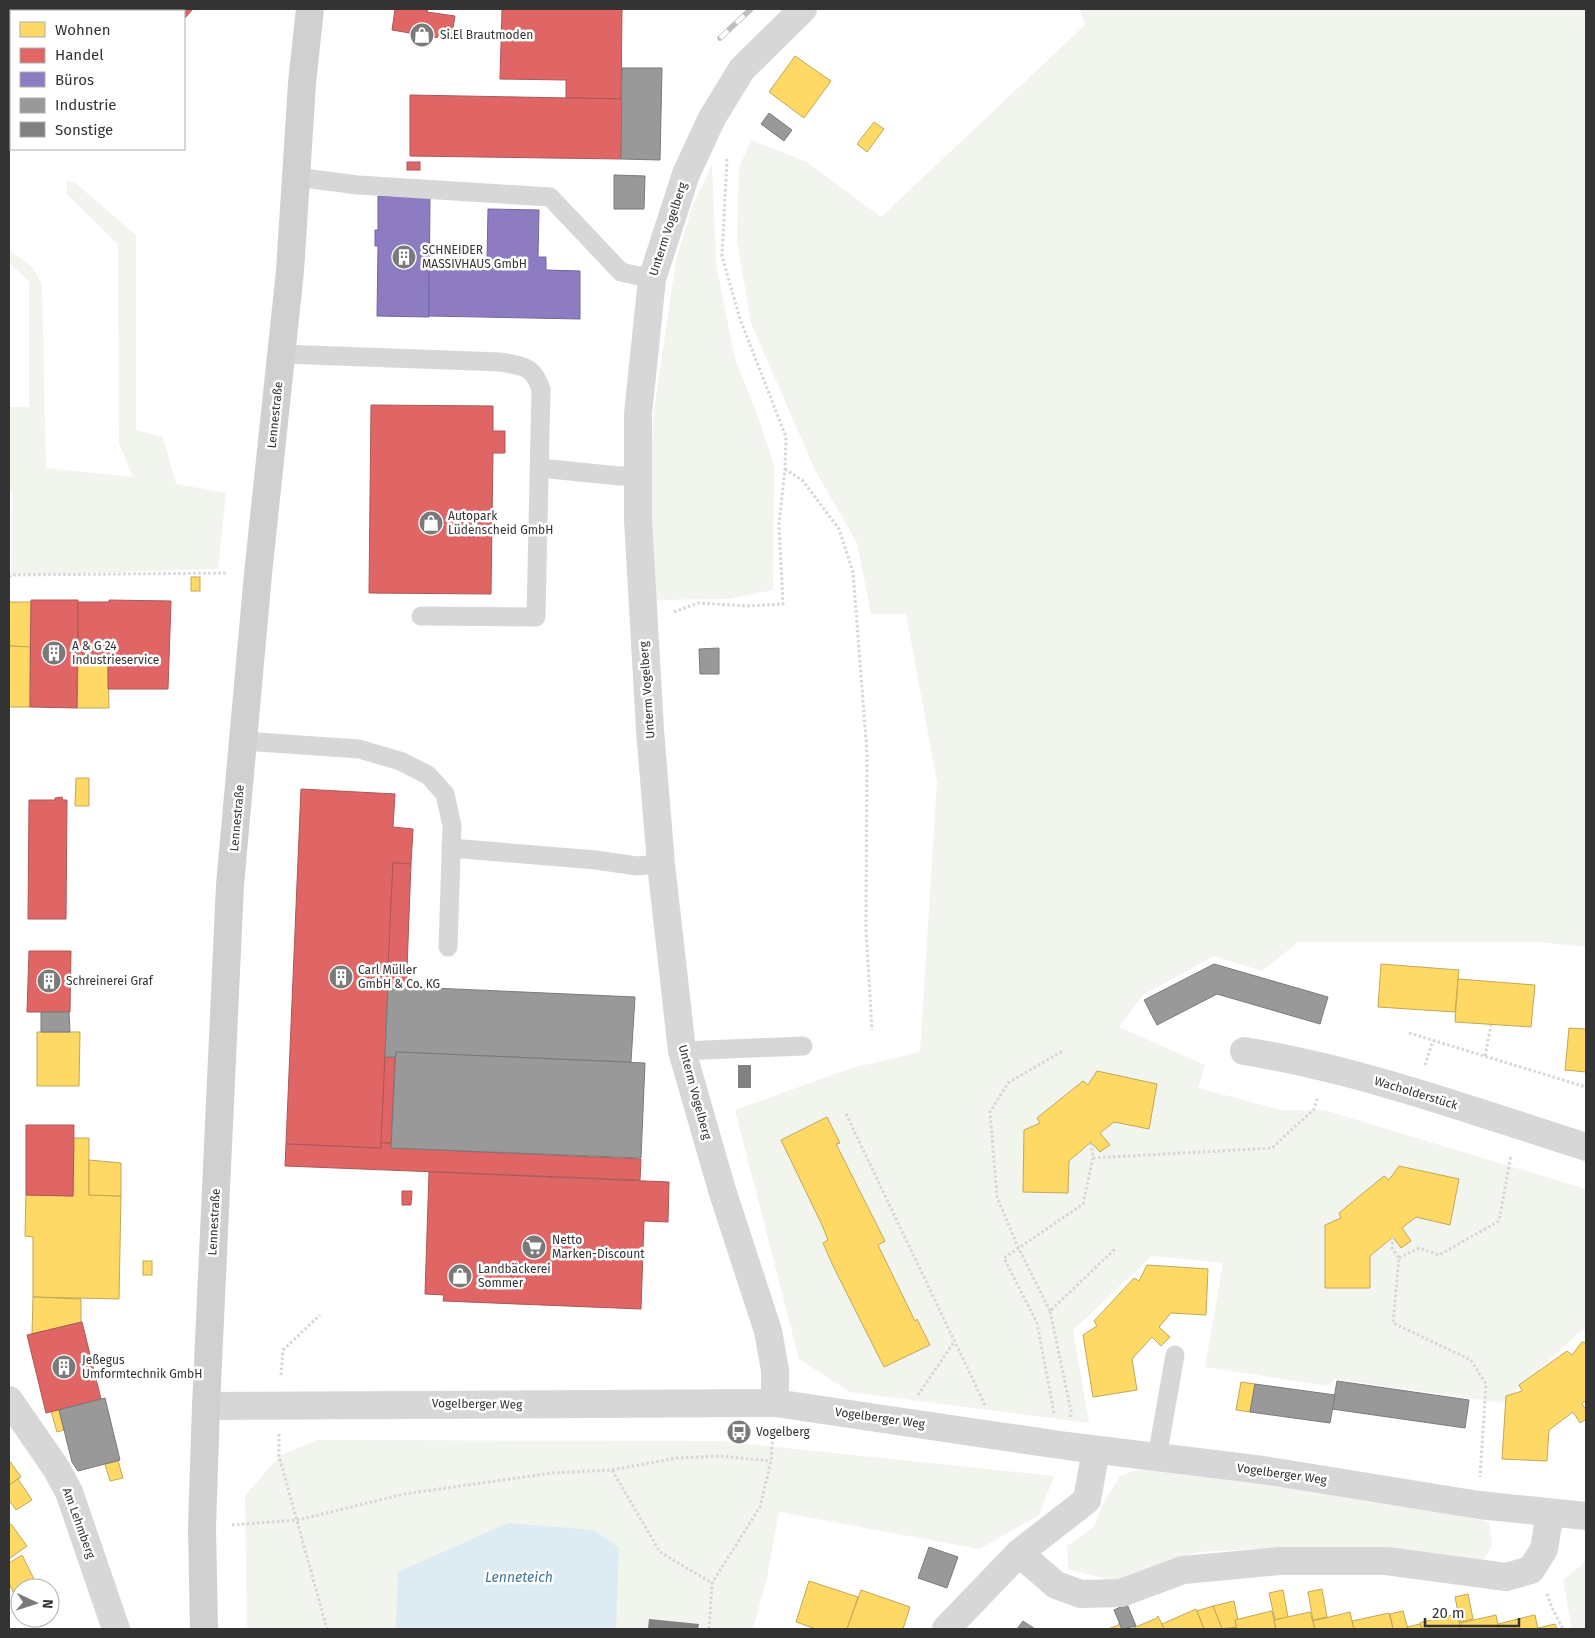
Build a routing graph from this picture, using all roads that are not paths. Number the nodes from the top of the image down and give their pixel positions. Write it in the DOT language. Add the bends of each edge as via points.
graph roads {
  1 [pos="310,9"];
  2 [pos="803,9"];
  3 [pos="296,176"];
  4 [pos="652,279"];
  5 [pos="282,354"];
  6 [pos="540,468"];
  7 [pos="638,475"];
  8 [pos="421,616"];
  9 [pos="244,741"];
  10 [pos="451,848"];
  11 [pos="661,864"];
  12 [pos="448,947"];
  13 [pos="803,1046"];
  14 [pos="682,1051"];
  15 [pos="1244,1051"];
  16 [pos="1586,1147"];
  17 [pos="1175,1355"];
  18 [pos="9,1400"];
  19 [pos="775,1403"];
  20 [pos="206,1406"];
  21 [pos="1096,1450"];
  22 [pos="1157,1457"];
  23 [pos="1550,1513"];
  24 [pos="1586,1516"];
  25 [pos="1019,1553"];
  26 [pos="116,1629"];
  27 [pos="204,1629"];
  28 [pos="946,1629"];
  1 -- 3 [label="main road, Lennestraße"];
  2 -- 4 [label="street, Unterm Vogelberg" via="742,69 712,118 686,174"];
  3 -- 4 [label="lane" via="358,185 550,197 621,272"];
  3 -- 5 [label="main road, Lennestraße"];
  4 -- 7 [label="street, Unterm Vogelberg" via="638,414"];
  5 -- 6 [label="lane" via="501,362 522,366 535,374 541,389"];
  5 -- 9 [label="main road, Lennestraße"];
  6 -- 7 [label="lane"];
  6 -- 8 [label="lane" via="536,617"];
  7 -- 11 [label="street, Unterm Vogelberg" via="642,616"];
  9 -- 10 [label="lane" via="358,749 400,761 428,775 445,794 452,826"];
  9 -- 20 [label="main road, Lennestraße" via="230,885"];
  10 -- 11 [label="lane" via="637,866"];
  10 -- 12 [label="lane"];
  11 -- 14 [label="street, Unterm Vogelberg"];
  13 -- 14 [label="lane"];
  14 -- 19 [label="street, Unterm Vogelberg" via="722,1190 768,1331 775,1370"];
  15 -- 16 [label="street, Wacholderstück" via="1326,1067 1416,1092"];
  17 -- 22 [label="lane"];
  18 -- 26 [label="street, Am Lehmberg" via="69,1492"];
  19 -- 20 [label="street, Vogelberger Weg"];
  19 -- 21 [label="street, Vogelberger Weg"];
  20 -- 27 [label="main road, Lennestraße" via="202,1528"];
  21 -- 22 [label="street, Vogelberger Weg"];
  21 -- 25 [label="street" via="1087,1500"];
  22 -- 23 [label="street, Vogelberger Weg"];
  23 -- 24 [label="street, Vogelberger Weg"];
  23 -- 25 [label="street" via="1544,1549 1531,1570 1506,1577 1386,1561 1280,1561 1183,1570 1121,1593 1081,1594 1056,1585"];
  25 -- 28 [label="street"];
}
